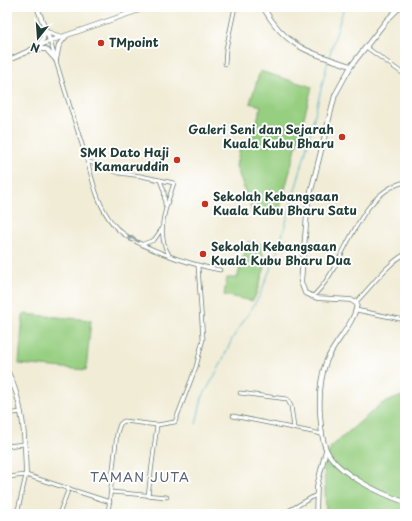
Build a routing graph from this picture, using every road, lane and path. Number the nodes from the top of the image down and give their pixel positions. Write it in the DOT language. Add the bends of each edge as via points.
graph roads {
  1 [pos="37,7"];
  2 [pos="148,7"];
  3 [pos="235,7"];
  4 [pos="263,7"];
  5 [pos="400,7"];
  6 [pos="46,30"];
  7 [pos="64,36"];
  8 [pos="50,41"];
  9 [pos="38,46"];
  10 [pos="366,47"];
  11 [pos="32,49"];
  12 [pos="7,60"];
  13 [pos="56,60"];
  14 [pos="225,64"];
  15 [pos="351,66"];
  16 [pos="405,76"];
  17 [pos="87,161"];
  18 [pos="160,180"];
  19 [pos="405,182"];
  20 [pos="166,207"];
  21 [pos="161,230"];
  22 [pos="143,244"];
  23 [pos="405,254"];
  24 [pos="169,255"];
  25 [pos="198,266"];
  26 [pos="220,270"];
  27 [pos="312,297"];
  28 [pos="356,302"];
  29 [pos="356,310"];
  30 [pos="405,320"];
  31 [pos="7,370"];
  32 [pos="240,393"];
  33 [pos="21,412"];
  34 [pos="7,414"];
  35 [pos="233,416"];
  36 [pos="157,426"];
  37 [pos="294,428"];
  38 [pos="322,434"];
  39 [pos="24,444"];
  40 [pos="7,446"];
  41 [pos="326,450"];
  42 [pos="26,474"];
  43 [pos="7,477"];
  44 [pos="69,488"];
  45 [pos="111,492"];
  46 [pos="316,495"];
  47 [pos="148,496"];
  48 [pos="167,498"];
  49 [pos="110,502"];
  50 [pos="405,502"];
  51 [pos="17,514"];
  52 [pos="59,514"];
  53 [pos="108,514"];
  54 [pos="283,514"];
  55 [pos="316,514"];
  1 -- 6 [label="street"];
  2 -- 7 [label="street"];
  3 -- 14 [label="street"];
  4 -- 15 [label="street" via="274,24 291,42 300,48"];
  5 -- 10 [label="street"];
  6 -- 7 [label="street"];
  6 -- 8 [label="street"];
  6 -- 9 [label="street"];
  7 -- 8 [label="street"];
  7 -- 13 [label="street" via="57,49"];
  8 -- 9 [label="street"];
  8 -- 13 [label="street"];
  9 -- 11 [label="street"];
  10 -- 15 [label="street"];
  10 -- 16 [label="street"];
  11 -- 12 [label="street"];
  11 -- 13 [label="street" via="46,49"];
  13 -- 17 [label="street"];
  15 -- 27 [label="street" via="335,95 308,203 301,282 305,293"];
  17 -- 18 [label="street" via="118,173"];
  22 -- 17 [label="street, one-way" via="119,230 107,216"];
  18 -- 20 [label="street"];
  18 -- 20 [label="street" via="174,183"];
  19 -- 27 [label="street" via="392,187 375,200 362,216 328,280"];
  20 -- 21 [label="street"];
  21 -- 22 [label="street" via="154,240"];
  21 -- 24 [label="street" via="162,241"];
  22 -- 24 [label="street"];
  23 -- 28 [label="street" via="391,264"];
  24 -- 25 [label="street"];
  25 -- 26 [label="street"];
  25 -- 36 [label="street" via="203,331 201,354 175,422"];
  27 -- 28 [label="street"];
  28 -- 29 [label="street"];
  29 -- 30 [label="street"];
  29 -- 38 [label="street" via="332,349 321,381 319,392"];
  31 -- 33 [label="street" via="18,393"];
  32 -- 37 [label="street" via="287,399 291,406"];
  33 -- 34 [label="street"];
  33 -- 39 [label="street"];
  35 -- 37 [label="street"];
  36 -- 45 [label="street" via="124,421 120,424"];
  36 -- 47 [label="street"];
  37 -- 38 [label="street"];
  38 -- 41 [label="street"];
  39 -- 40 [label="street"];
  39 -- 42 [label="street"];
  41 -- 46 [label="street"];
  41 -- 50 [label="street" via="343,468 366,484"];
  42 -- 43 [label="street"];
  42 -- 44 [label="street"];
  42 -- 51 [label="street"];
  44 -- 49 [label="street"];
  44 -- 52 [label="street"];
  45 -- 47 [label="street"];
  45 -- 49 [label="street"];
  46 -- 54 [label="street"];
  46 -- 55 [label="street"];
  47 -- 48 [label="street"];
  49 -- 53 [label="street"];
}
